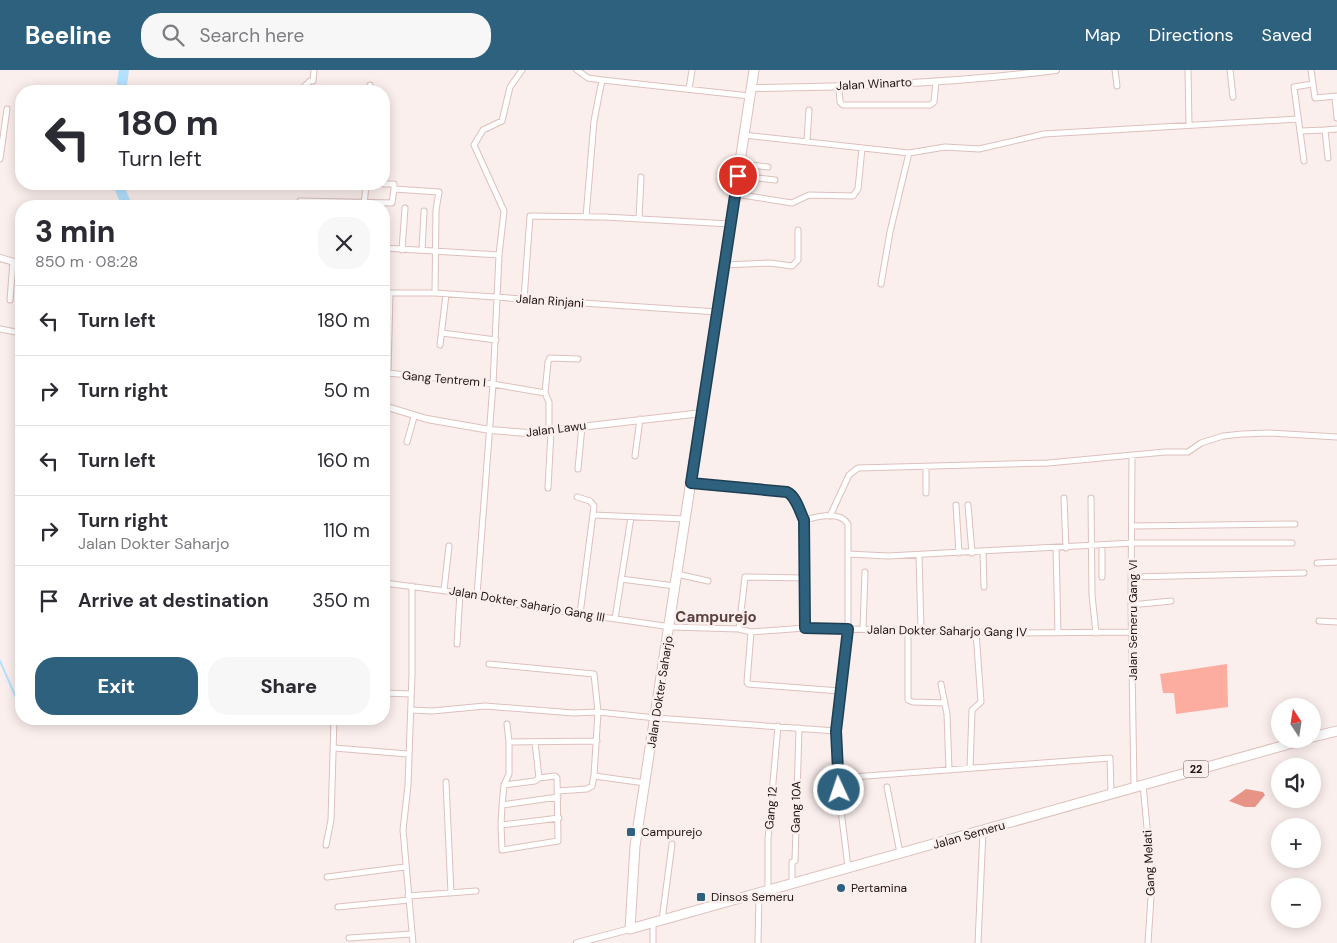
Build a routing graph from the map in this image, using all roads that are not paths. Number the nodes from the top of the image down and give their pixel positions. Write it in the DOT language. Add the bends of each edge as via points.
graph roads {
  1 [pos="314,70"];
  2 [pos="522,70"];
  3 [pos="577,70"];
  4 [pos="692,70"];
  5 [pos="754,70"];
  6 [pos="1056,70"];
  7 [pos="1115,70"];
  8 [pos="1188,70"];
  9 [pos="1230,70"];
  10 [pos="1311,70"];
  11 [pos="1009,73"];
  12 [pos="602,80"];
  13 [pos="936,81"];
  14 [pos="1312,84"];
  15 [pos="307,85"];
  16 [pos="1117,86"];
  17 [pos="838,87"];
  18 [pos="689,89"];
  19 [pos="751,92"];
  20 [pos="1233,97"];
  21 [pos="1336,97"];
  22 [pos="7,109"];
  23 [pos="809,110"];
  24 [pos="1337,118"];
  25 [pos="1298,119"];
  26 [pos="1189,125"];
  27 [pos="1337,129"];
  28 [pos="1325,130"];
  29 [pos="1301,131"];
  30 [pos="744,135"];
  31 [pos="807,141"];
  32 [pos="862,148"];
  33 [pos="909,153"];
  34 [pos="1328,158"];
  35 [pos="0,159"];
  36 [pos="1304,161"];
  37 [pos="740,164"];
  38 [pos="768,167"];
  39 [pos="738,176"];
  40 [pos="641,177"];
  41 [pos="775,180"];
  42 [pos="390,184"];
  43 [pos="394,189"];
  44 [pos="735,194"];
  45 [pos="390,203"];
  46 [pos="405,208"];
  47 [pos="424,211"];
  48 [pos="586,217"];
  49 [pos="639,219"];
  50 [pos="730,224"];
  51 [pos="798,230"];
  52 [pos="390,249"];
  53 [pos="402,250"];
  54 [pos="422,250"];
  55 [pos="435,251"];
  56 [pos="499,255"];
  57 [pos="0,258"];
  58 [pos="13,262"];
  59 [pos="724,265"];
  60 [pos="881,284"];
  61 [pos="390,293"];
  62 [pos="435,293"];
  63 [pos="446,294"];
  64 [pos="499,298"];
  65 [pos="524,299"];
  66 [pos="10,300"];
  67 [pos="717,312"];
  68 [pos="0,329"];
  69 [pos="15,332"];
  70 [pos="442,333"];
  71 [pos="496,340"];
  72 [pos="440,345"];
  73 [pos="578,359"];
  74 [pos="390,374"];
  75 [pos="493,384"];
  76 [pos="545,393"];
  77 [pos="390,408"];
  78 [pos="702,413"];
  79 [pos="414,417"];
  80 [pos="640,419"];
  81 [pos="582,426"];
  82 [pos="490,430"];
  83 [pos="550,432"];
  84 [pos="1337,437"];
  85 [pos="407,442"];
  86 [pos="1132,455"];
  87 [pos="635,456"];
  88 [pos="926,466"];
  89 [pos="578,469"];
  90 [pos="691,483"];
  91 [pos="548,488"];
  92 [pos="926,493"];
  93 [pos="577,497"];
  94 [pos="1064,498"];
  95 [pos="1091,498"];
  96 [pos="956,505"];
  97 [pos="968,505"];
  98 [pos="593,515"];
  99 [pos="830,516"];
  100 [pos="631,517"];
  101 [pos="685,519"];
  102 [pos="804,520"];
  103 [pos="1296,524"];
  104 [pos="1133,526"];
  105 [pos="1133,543"];
  106 [pos="1292,543"];
  107 [pos="1102,545"];
  108 [pos="449,546"];
  109 [pos="1093,546"];
  110 [pos="1056,548"];
  111 [pos="1066,548"];
  112 [pos="983,552"];
  113 [pos="959,553"];
  114 [pos="972,553"];
  115 [pos="848,554"];
  116 [pos="919,555"];
  117 [pos="1337,562"];
  118 [pos="1317,563"];
  119 [pos="865,572"];
  120 [pos="1304,573"];
  121 [pos="677,574"];
  122 [pos="1102,577"];
  123 [pos="1131,577"];
  124 [pos="804,578"];
  125 [pos="621,579"];
  126 [pos="708,581"];
  127 [pos="390,584"];
  128 [pos="412,586"];
  129 [pos="675,586"];
  130 [pos="984,587"];
  131 [pos="444,590"];
  132 [pos="460,592"];
  133 [pos="477,595"];
  134 [pos="1171,601"];
  135 [pos="1131,605"];
  136 [pos="580,614"];
  137 [pos="615,619"];
  138 [pos="1319,621"];
  139 [pos="1337,622"];
  140 [pos="671,627"];
  141 [pos="805,628"];
  142 [pos="739,629"];
  143 [pos="848,629"];
  144 [pos="863,629"];
  145 [pos="908,630"];
  146 [pos="921,630"];
  147 [pos="751,632"];
  148 [pos="976,632"];
  149 [pos="1133,632"];
  150 [pos="1058,633"];
  151 [pos="1096,633"];
  152 [pos="457,644"];
  153 [pos="489,664"];
  154 [pos="941,684"];
  155 [pos="840,691"];
  156 [pos="390,693"];
  157 [pos="411,694"];
  158 [pos="945,703"];
  159 [pos="411,710"];
  160 [pos="598,712"];
  161 [pos="656,718"];
  162 [pos="507,724"];
  163 [pos="334,725"];
  164 [pos="778,726"];
  165 [pos="799,728"];
  166 [pos="836,731"];
  167 [pos="1337,731"];
  168 [pos="1321,735"];
  169 [pos="597,741"];
  170 [pos="509,742"];
  171 [pos="535,742"];
  172 [pos="334,748"];
  173 [pos="1274,748"];
  174 [pos="408,754"];
  175 [pos="970,768"];
  176 [pos="949,770"];
  177 [pos="594,776"];
  178 [pos="539,778"];
  179 [pos="839,778"];
  180 [pos="446,782"];
  181 [pos="646,783"];
  182 [pos="504,785"];
  183 [pos="1139,785"];
  184 [pos="888,787"];
  185 [pos="557,791"];
  186 [pos="1111,792"];
  187 [pos="558,798"];
  188 [pos="502,805"];
  189 [pos="559,818"];
  190 [pos="501,825"];
  191 [pos="983,831"];
  192 [pos="672,844"];
  193 [pos="326,845"];
  194 [pos="900,853"];
  195 [pos="405,867"];
  196 [pos="848,867"];
  197 [pos="327,877"];
  198 [pos="792,882"];
  199 [pos="768,889"];
  200 [pos="476,891"];
  201 [pos="759,892"];
  202 [pos="451,893"];
  203 [pos="408,898"];
  204 [pos="338,907"];
  205 [pos="657,921"];
  206 [pos="630,929"];
  207 [pos="412,934"];
  208 [pos="350,938"];
  209 [pos="413,943"];
  210 [pos="578,943"];
  211 [pos="653,943"];
  212 [pos="758,943"];
  213 [pos="978,943"];
  214 [pos="1148,943"];
  1 -- 15 [label="street" via="313,81"];
  2 -- 56 [label="street" via="510,87 502,121 483,130 474,145 504,211"];
  3 -- 12 [label="street" via="588,78"];
  4 -- 18 [label="street"];
  5 -- 19 [label="highway, Jalan Dokter Saharjo"];
  6 -- 11 [label="street, Jalan Winarto"];
  7 -- 16 [label="street"];
  8 -- 26 [label="street"];
  9 -- 20 [label="street"];
  10 -- 14 [label="street"];
  11 -- 13 [label="street, Jalan Winarto"];
  12 -- 18 [label="street"];
  12 -- 48 [label="street" via="594,121"];
  13 -- 17 [label="street, Jalan Winarto"];
  13 -- 17 [label="street" via="934,102 930,106 843,105"];
  14 -- 21 [label="street" via="1315,98"];
  14 -- 25 [label="street" via="1294,87"];
  17 -- 19 [label="street, Jalan Winarto"];
  18 -- 19 [label="street"];
  19 -- 30 [label="highway, Jalan Dokter Saharjo"];
  21 -- 24 [label="street"];
  22 -- 35 [label="street"];
  23 -- 31 [label="street"];
  25 -- 26 [label="street"];
  25 -- 29 [label="street"];
  26 -- 33 [label="street" via="1044,134 979,149 945,147"];
  27 -- 28 [label="street"];
  28 -- 29 [label="street"];
  28 -- 34 [label="street"];
  29 -- 36 [label="street"];
  30 -- 31 [label="street"];
  30 -- 37 [label="highway, Jalan Dokter Saharjo"];
  31 -- 32 [label="street"];
  32 -- 33 [label="street"];
  32 -- 44 [label="street" via="858,189 853,196 809,195 792,203"];
  33 -- 60 [label="street"];
  37 -- 38 [label="street"];
  37 -- 39 [label="highway, Jalan Dokter Saharjo"];
  39 -- 41 [label="street"];
  39 -- 44 [label="highway, Jalan Dokter Saharjo"];
  40 -- 49 [label="street"];
  42 -- 43 [label="street" via="394,184"];
  43 -- 45 [label="street"];
  43 -- 55 [label="street" via="440,192"];
  44 -- 50 [label="highway, Jalan Dokter Saharjo"];
  46 -- 53 [label="street"];
  47 -- 54 [label="street"];
  48 -- 49 [label="street"];
  48 -- 65 [label="street" via="530,216"];
  49 -- 50 [label="street"];
  50 -- 59 [label="highway, Jalan Dokter Saharjo"];
  51 -- 59 [label="street" via="798,260 792,266 770,263"];
  52 -- 53 [label="street"];
  53 -- 54 [label="street"];
  54 -- 55 [label="street"];
  55 -- 56 [label="street"];
  55 -- 62 [label="street"];
  56 -- 64 [label="street"];
  57 -- 58 [label="street"];
  58 -- 66 [label="street"];
  59 -- 67 [label="highway, Jalan Dokter Saharjo"];
  61 -- 62 [label="street, Jalan Rinjani"];
  62 -- 63 [label="street, Jalan Rinjani"];
  63 -- 64 [label="street, Jalan Rinjani"];
  63 -- 70 [label="street"];
  64 -- 65 [label="street, Jalan Rinjani"];
  64 -- 71 [label="street"];
  65 -- 67 [label="street, Jalan Rinjani"];
  67 -- 78 [label="highway, Jalan Dokter Saharjo"];
  68 -- 69 [label="street"];
  70 -- 71 [label="street"];
  70 -- 72 [label="street"];
  71 -- 75 [label="street"];
  73 -- 76 [label="street" via="550,358"];
  74 -- 75 [label="street, Gang Tentrem I"];
  75 -- 76 [label="street"];
  75 -- 82 [label="street"];
  76 -- 83 [label="street" via="549,402"];
  77 -- 79 [label="street, Jalan Lawu"];
  78 -- 80 [label="street, Jalan Lawu"];
  78 -- 90 [label="highway, Jalan Dokter Saharjo"];
  79 -- 82 [label="street, Jalan Lawu"];
  79 -- 85 [label="street"];
  80 -- 81 [label="street, Jalan Lawu"];
  80 -- 87 [label="street"];
  81 -- 83 [label="street, Jalan Lawu"];
  81 -- 89 [label="street"];
  82 -- 83 [label="street, Jalan Lawu"];
  82 -- 133 [label="street"];
  83 -- 91 [label="street"];
  84 -- 86 [label="street" via="1242,434 1212,440 1182,453"];
  86 -- 88 [label="street" via="1048,463"];
  86 -- 104 [label="street, Jalan Semeru Gang VI"];
  88 -- 92 [label="street"];
  88 -- 99 [label="street" via="852,470"];
  90 -- 101 [label="highway, Jalan Dokter Saharjo"];
  90 -- 102 [label="street" via="790,493"];
  93 -- 98 [label="street" via="593,502"];
  94 -- 111 [label="street"];
  95 -- 109 [label="street"];
  96 -- 113 [label="street"];
  97 -- 114 [label="street"];
  98 -- 100 [label="street"];
  98 -- 136 [label="street"];
  99 -- 102 [label="street"];
  99 -- 115 [label="street" via="848,524"];
  100 -- 101 [label="street"];
  100 -- 125 [label="street"];
  101 -- 121 [label="highway, Jalan Dokter Saharjo"];
  102 -- 124 [label="street"];
  103 -- 104 [label="street"];
  104 -- 105 [label="street, Jalan Semeru Gang VI"];
  105 -- 106 [label="street"];
  105 -- 107 [label="street"];
  105 -- 123 [label="street, Jalan Semeru Gang VI"];
  107 -- 109 [label="street"];
  107 -- 122 [label="street"];
  108 -- 131 [label="street"];
  109 -- 111 [label="street"];
  109 -- 151 [label="street" via="1092,595"];
  110 -- 111 [label="street"];
  110 -- 112 [label="street"];
  110 -- 150 [label="street"];
  112 -- 114 [label="street"];
  112 -- 130 [label="street"];
  113 -- 114 [label="street"];
  113 -- 116 [label="street"];
  115 -- 116 [label="street"];
  115 -- 143 [label="street"];
  116 -- 146 [label="street"];
  117 -- 118 [label="street"];
  119 -- 144 [label="street"];
  120 -- 123 [label="street"];
  121 -- 126 [label="street"];
  121 -- 129 [label="highway, Jalan Dokter Saharjo"];
  123 -- 135 [label="street, Jalan Semeru Gang VI"];
  124 -- 141 [label="street"];
  124 -- 142 [label="street" via="745,577"];
  125 -- 129 [label="street"];
  125 -- 137 [label="street"];
  127 -- 128 [label="street, Jalan Dokter Saharjo Gang III"];
  128 -- 131 [label="street, Jalan Dokter Saharjo Gang III"];
  128 -- 157 [label="street"];
  129 -- 140 [label="highway, Jalan Dokter Saharjo"];
  131 -- 132 [label="street, Jalan Dokter Saharjo Gang III"];
  132 -- 133 [label="street, Jalan Dokter Saharjo Gang III"];
  132 -- 152 [label="street"];
  133 -- 136 [label="street, Jalan Dokter Saharjo Gang III"];
  134 -- 135 [label="street"];
  135 -- 149 [label="street, Jalan Semeru Gang VI"];
  136 -- 137 [label="street, Jalan Dokter Saharjo Gang III"];
  137 -- 140 [label="street, Jalan Dokter Saharjo Gang III"];
  138 -- 139 [label="street"];
  140 -- 142 [label="street, Jalan Dokter Saharjo Gang IV"];
  140 -- 161 [label="highway, Jalan Dokter Saharjo"];
  141 -- 143 [label="street, Jalan Dokter Saharjo Gang IV"];
  141 -- 147 [label="street, Jalan Dokter Saharjo Gang IV"];
  142 -- 147 [label="street, Jalan Dokter Saharjo Gang IV"];
  143 -- 144 [label="street, Jalan Dokter Saharjo Gang IV"];
  143 -- 155 [label="street"];
  144 -- 145 [label="street, Jalan Dokter Saharjo Gang IV"];
  145 -- 146 [label="street, Jalan Dokter Saharjo Gang IV"];
  145 -- 158 [label="street" via="908,700"];
  146 -- 148 [label="street, Jalan Dokter Saharjo Gang IV"];
  147 -- 155 [label="street" via="748,684"];
  148 -- 150 [label="street, Jalan Dokter Saharjo Gang IV"];
  148 -- 175 [label="street" via="981,702 972,710"];
  149 -- 151 [label="street, Jalan Dokter Saharjo Gang IV"];
  149 -- 183 [label="street, Jalan Semeru Gang VI"];
  150 -- 151 [label="street, Jalan Dokter Saharjo Gang IV"];
  153 -- 160 [label="street" via="592,673 595,676"];
  154 -- 158 [label="street"];
  155 -- 166 [label="street"];
  156 -- 157 [label="street"];
  157 -- 159 [label="street"];
  158 -- 176 [label="street"];
  159 -- 160 [label="street" via="485,706"];
  159 -- 174 [label="street"];
  160 -- 161 [label="street"];
  160 -- 169 [label="street"];
  161 -- 164 [label="street"];
  161 -- 181 [label="highway, Jalan Dokter Saharjo"];
  162 -- 170 [label="street"];
  163 -- 172 [label="street"];
  164 -- 165 [label="street"];
  164 -- 199 [label="street, Gang 12" via="768,840"];
  165 -- 166 [label="street"];
  165 -- 198 [label="street, Gang 10A"];
  166 -- 179 [label="street"];
  167 -- 168 [label="highway"];
  169 -- 171 [label="street"];
  169 -- 177 [label="street"];
  170 -- 171 [label="street"];
  170 -- 182 [label="street" via="509,774"];
  171 -- 178 [label="street"];
  172 -- 174 [label="street"];
  172 -- 193 [label="street" via="331,820"];
  173 -- 183 [label="highway, Jalan Semeru / 22"];
  174 -- 195 [label="street"];
  175 -- 176 [label="street"];
  175 -- 186 [label="street" via="1110,758"];
  176 -- 179 [label="street"];
  177 -- 181 [label="street"];
  177 -- 185 [label="street" via="592,786 587,789"];
  178 -- 182 [label="street"];
  178 -- 185 [label="street" via="555,776"];
  179 -- 196 [label="street"];
  180 -- 202 [label="street"];
  181 -- 206 [label="highway, Jalan Dokter Saharjo" via="636,846"];
  182 -- 188 [label="street"];
  183 -- 186 [label="highway, Jalan Semeru / 22"];
  183 -- 214 [label="street, Gang Melati" via="1152,882"];
  184 -- 194 [label="street"];
  185 -- 187 [label="street"];
  186 -- 191 [label="highway, Jalan Semeru / 22"];
  187 -- 188 [label="street"];
  187 -- 189 [label="street"];
  188 -- 190 [label="street"];
  189 -- 190 [label="street"];
  189 -- 190 [label="street" via="558,841 502,850"];
  191 -- 194 [label="highway, Jalan Semeru / 22"];
  191 -- 213 [label="street"];
  192 -- 205 [label="street"];
  194 -- 196 [label="highway, Jalan Semeru / 22"];
  195 -- 197 [label="street"];
  195 -- 203 [label="street"];
  196 -- 198 [label="highway, Jalan Semeru / 22"];
  198 -- 199 [label="highway, Jalan Semeru / 22"];
  199 -- 201 [label="highway, Jalan Semeru / 22"];
  200 -- 202 [label="street"];
  201 -- 205 [label="highway, Jalan Semeru / 22"];
  201 -- 212 [label="street"];
  202 -- 203 [label="street"];
  203 -- 204 [label="street"];
  203 -- 207 [label="street"];
  205 -- 206 [label="highway, Jalan Semeru / 22"];
  205 -- 211 [label="street"];
  206 -- 210 [label="street"];
  207 -- 208 [label="street"];
  207 -- 209 [label="street"];
}
